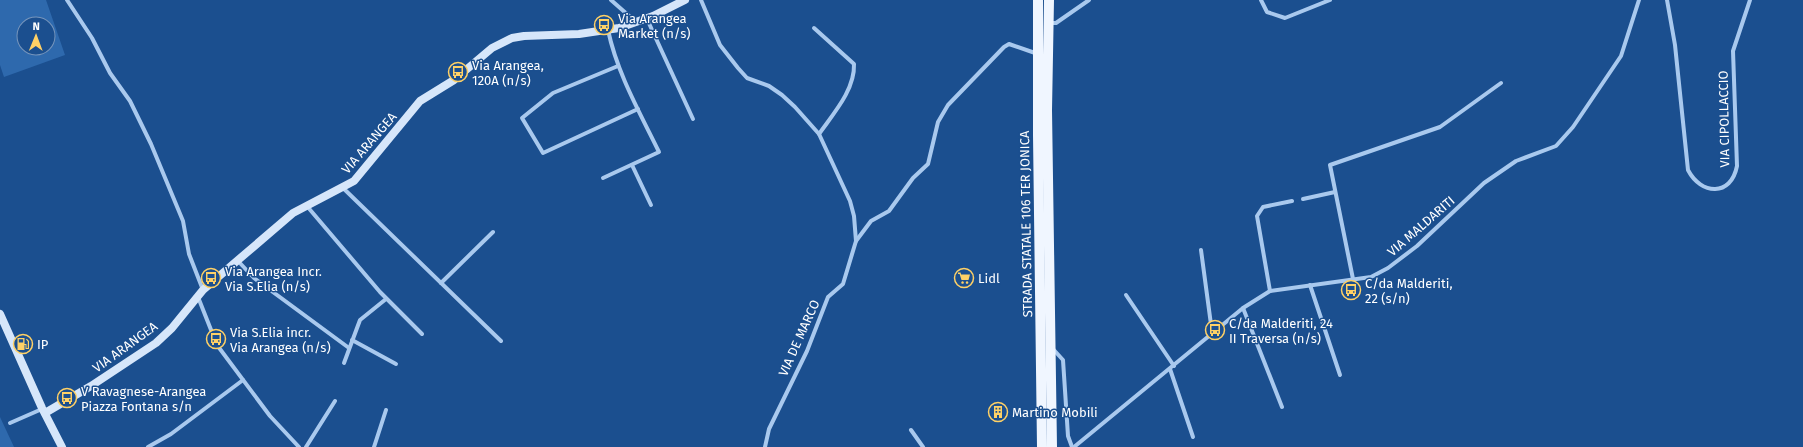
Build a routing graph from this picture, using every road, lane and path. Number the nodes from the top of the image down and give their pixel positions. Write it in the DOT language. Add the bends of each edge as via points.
graph roads {
  1 [pos="67,0"];
  2 [pos="611,0"];
  3 [pos="685,0"];
  4 [pos="701,0"];
  5 [pos="1038,0"];
  6 [pos="1049,0"];
  7 [pos="1089,0"];
  8 [pos="1262,0"];
  9 [pos="1330,0"];
  10 [pos="1639,0"];
  11 [pos="1668,0"];
  12 [pos="1750,0"];
  13 [pos="647,19"];
  14 [pos="637,23"];
  15 [pos="1049,23"];
  16 [pos="814,28"];
  17 [pos="608,30"];
  18 [pos="1038,54"];
  19 [pos="618,66"];
  20 [pos="1500,83"];
  21 [pos="638,109"];
  22 [pos="693,119"];
  23 [pos="819,134"];
  24 [pos="632,165"];
  25 [pos="603,178"];
  26 [pos="342,188"];
  27 [pos="1335,192"];
  28 [pos="1303,199"];
  29 [pos="1292,201"];
  30 [pos="305,205"];
  31 [pos="651,205"];
  32 [pos="494,232"];
  33 [pos="856,241"];
  34 [pos="1201,250"];
  35 [pos="238,261"];
  36 [pos="1353,279"];
  37 [pos="442,283"];
  38 [pos="1310,284"];
  39 [pos="1270,291"];
  40 [pos="200,293"];
  41 [pos="1126,295"];
  42 [pos="386,299"];
  43 [pos="1243,308"];
  44 [pos="0,314"];
  45 [pos="1212,332"];
  46 [pos="422,334"];
  47 [pos="352,340"];
  48 [pos="501,340"];
  49 [pos="1051,347"];
  50 [pos="349,348"];
  51 [pos="344,363"];
  52 [pos="396,364"];
  53 [pos="1172,367"];
  54 [pos="1340,375"];
  55 [pos="243,380"];
  56 [pos="335,401"];
  57 [pos="1282,407"];
  58 [pos="386,410"];
  59 [pos="44,411"];
  60 [pos="10,423"];
  61 [pos="911,430"];
  62 [pos="1193,436"];
  63 [pos="62,447"];
  64 [pos="148,447"];
  65 [pos="299,447"];
  66 [pos="306,447"];
  67 [pos="374,447"];
  68 [pos="765,447"];
  69 [pos="923,447"];
  70 [pos="1042,447"];
  71 [pos="1052,447"];
  72 [pos="1073,447"];
  1 -- 40 [label="street" via="92,38 110,74 130,102 151,144 183,221"];
  2 -- 14 [label="street"];
  3 -- 13 [label="street, VIA ARANGEA"];
  4 -- 23 [label="street" via="720,45 738,68 747,78 769,86 782,95"];
  5 -- 18 [label="main road, STRADA STATALE 106 TER JONICA"];
  6 -- 15 [label="main road, STRADA STATALE 106 TER JONICA"];
  7 -- 15 [label="street" via="1056,23"];
  8 -- 9 [label="street" via="1266,12 1285,18"];
  10 -- 36 [label="street, VIA MALDARITI" via="1621,56 1573,127 1556,146 1516,161 1484,183 1417,246 1388,268 1371,277"];
  11 -- 12 [label="street, VIA CIPOLLACCIO" via="1688,170 1693,180 1710,189 1720,189 1730,184 1737,166 1732,51"];
  13 -- 14 [label="street, VIA ARANGEA"];
  13 -- 22 [label="street"];
  14 -- 17 [label="street, VIA ARANGEA"];
  15 -- 49 [label="main road, STRADA STATALE 106 TER JONICA" via="1047,110"];
  16 -- 23 [label="street" via="854,64 848,91"];
  17 -- 19 [label="street"];
  17 -- 26 [label="street, VIA ARANGEA" via="524,36 512,38 492,48 454,80 420,101 354,181"];
  18 -- 33 [label="street" via="1009,44 948,104 938,122 928,164 913,178 889,211 871,221"];
  18 -- 70 [label="main road, STRADA STATALE 106 TER JONICA"];
  19 -- 21 [label="street"];
  19 -- 21 [label="street" via="553,93 522,118 543,153"];
  20 -- 27 [label="street" via="1440,127 1330,165"];
  21 -- 24 [label="street" via="659,152"];
  23 -- 33 [label="street" via="850,201"];
  24 -- 25 [label="street"];
  24 -- 31 [label="street"];
  26 -- 30 [label="street, VIA ARANGEA"];
  26 -- 37 [label="street"];
  27 -- 28 [label="street"];
  27 -- 36 [label="street"];
  29 -- 39 [label="street" via="1263,207 1258,216"];
  30 -- 35 [label="street, VIA ARANGEA" via="292,213"];
  30 -- 42 [label="street"];
  32 -- 37 [label="street"];
  33 -- 68 [label="street, VIA DE MARCO" via="843,284 828,297 807,351 769,429"];
  34 -- 45 [label="street"];
  35 -- 40 [label="street, VIA ARANGEA"];
  35 -- 50 [label="street" via="254,278"];
  36 -- 38 [label="street, VIA MALDARITI"];
  37 -- 48 [label="street"];
  38 -- 39 [label="street, VIA MALDARITI"];
  38 -- 54 [label="street"];
  39 -- 43 [label="street, VIA MALDARITI"];
  40 -- 55 [label="street" via="210,332"];
  40 -- 59 [label="street, VIA ARANGEA" via="172,328 156,343 90,386"];
  41 -- 53 [label="street"];
  42 -- 46 [label="street"];
  42 -- 47 [label="street" via="360,320"];
  43 -- 45 [label="street, VIA MALDARITI"];
  43 -- 57 [label="street"];
  44 -- 59 [label="street"];
  45 -- 53 [label="street, VIA MALDARITI"];
  47 -- 50 [label="street"];
  47 -- 52 [label="street"];
  49 -- 71 [label="main road, STRADA STATALE 106 TER JONICA"];
  49 -- 72 [label="street" via="1063,360 1068,436"];
  50 -- 51 [label="street"];
  53 -- 62 [label="street"];
  53 -- 72 [label="street, VIA MALDARITI"];
  55 -- 64 [label="street" via="171,434"];
  55 -- 65 [label="street" via="274,421"];
  56 -- 66 [label="street"];
  58 -- 67 [label="street"];
  59 -- 60 [label="street"];
  59 -- 63 [label="street"];
  61 -- 69 [label="street"];
}
